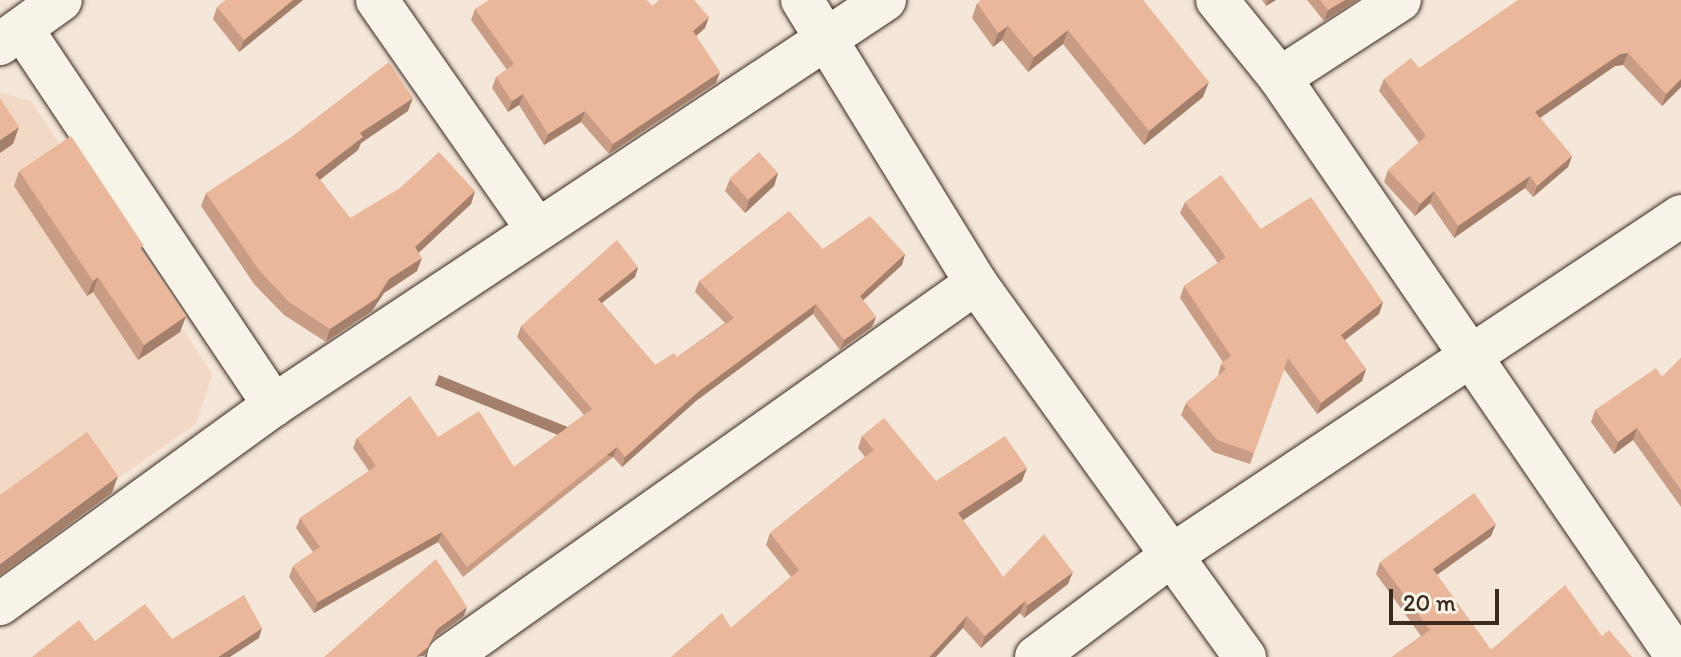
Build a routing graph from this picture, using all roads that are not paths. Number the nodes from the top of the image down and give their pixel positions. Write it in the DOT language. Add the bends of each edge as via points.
graph roads {
  1 [pos="61,0"];
  2 [pos="377,0"];
  3 [pos="802,0"];
  4 [pos="885,0"];
  5 [pos="1217,0"];
  6 [pos="1400,0"];
  7 [pos="11,37"];
  8 [pos="828,38"];
  9 [pos="1280,78"];
  10 [pos="1681,216"];
  11 [pos="536,228"];
  12 [pos="976,283"];
  13 [pos="1473,356"];
  14 [pos="274,405"];
  15 [pos="1175,553"];
  16 [pos="0,604"];
  17 [pos="448,657"];
  18 [pos="1036,657"];
  19 [pos="1245,657"];
  20 [pos="1677,657"];
  1 -- 7 [label="street"];
  2 -- 11 [label="street"];
  3 -- 8 [label="street"];
  4 -- 8 [label="street"];
  5 -- 9 [label="street"];
  6 -- 9 [label="street"];
  7 -- 14 [label="street"];
  8 -- 11 [label="street"];
  8 -- 12 [label="street"];
  9 -- 13 [label="street"];
  10 -- 13 [label="street"];
  11 -- 14 [label="street"];
  12 -- 15 [label="street"];
  12 -- 17 [label="street"];
  13 -- 15 [label="street"];
  13 -- 20 [label="street"];
  14 -- 16 [label="street"];
  15 -- 18 [label="street"];
  15 -- 19 [label="street"];
}
